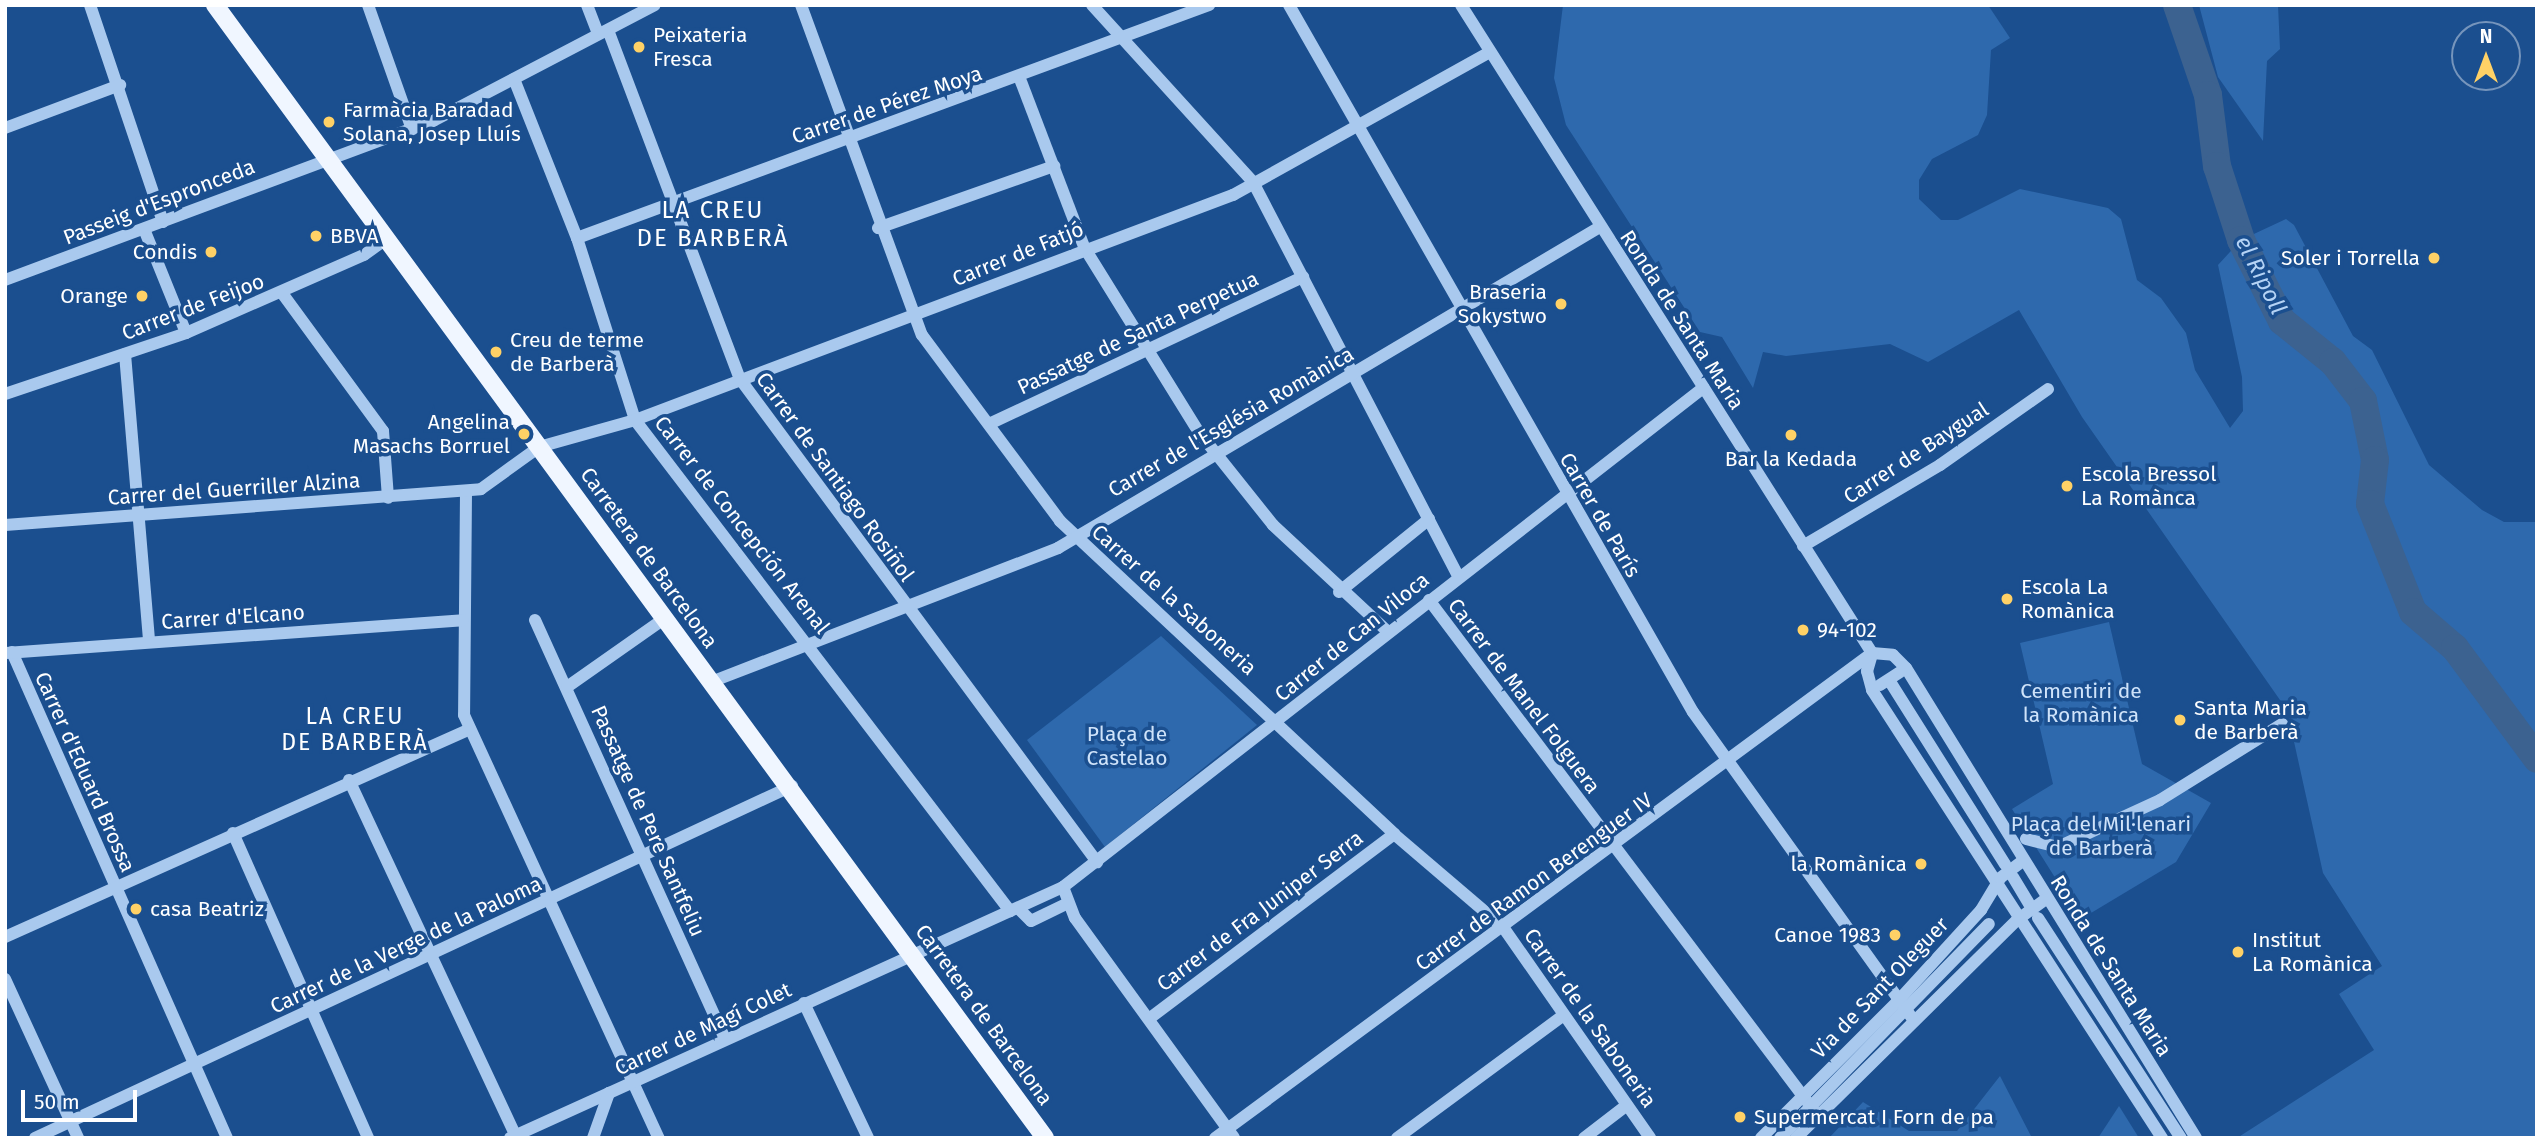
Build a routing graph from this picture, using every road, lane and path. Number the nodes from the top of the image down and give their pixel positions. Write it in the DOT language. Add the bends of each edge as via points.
graph roads {
  1 [pos="90,5"];
  2 [pos="215,5"];
  3 [pos="368,5"];
  4 [pos="587,5"];
  5 [pos="655,5"];
  6 [pos="801,5"];
  7 [pos="1092,5"];
  8 [pos="1209,5"];
  9 [pos="1289,5"];
  10 [pos="1461,5"];
  11 [pos="603,32"];
  12 [pos="1123,40"];
  13 [pos="1490,52"];
  14 [pos="514,79"];
  15 [pos="1020,79"];
  16 [pos="120,85"];
  17 [pos="1358,127"];
  18 [pos="5,128"];
  19 [pos="412,129"];
  20 [pos="849,138"];
  21 [pos="326,158"];
  22 [pos="1054,166"];
  23 [pos="1253,182"];
  24 [pos="672,203"];
  25 [pos="163,222"];
  26 [pos="1600,227"];
  27 [pos="878,228"];
  28 [pos="144,229"];
  29 [pos="387,239"];
  30 [pos="577,239"];
  31 [pos="1084,247"];
  32 [pos="1303,277"];
  33 [pos="5,279"];
  34 [pos="282,293"];
  35 [pos="1460,312"];
  36 [pos="913,316"];
  37 [pos="186,333"];
  38 [pos="1147,349"];
  39 [pos="125,354"];
  40 [pos="1353,374"];
  41 [pos="740,379"];
  42 [pos="1703,388"];
  43 [pos="2048,389"];
  44 [pos="5,394"];
  45 [pos="635,421"];
  46 [pos="989,424"];
  47 [pos="539,447"];
  48 [pos="1217,451"];
  49 [pos="1564,492"];
  50 [pos="466,493"];
  51 [pos="388,498"];
  52 [pos="139,515"];
  53 [pos="1429,519"];
  54 [pos="5,525"];
  55 [pos="1077,536"];
  56 [pos="1803,546"];
  57 [pos="1459,577"];
  58 [pos="1339,592"];
  59 [pos="1429,600"];
  60 [pos="907,609"];
  61 [pos="665,618"];
  62 [pos="463,620"];
  63 [pos="535,620"];
  64 [pos="1388,632"];
  65 [pos="149,641"];
  66 [pos="811,643"];
  67 [pos="9,652"];
  68 [pos="1872,653"];
  69 [pos="1900,672"];
  70 [pos="711,682"];
  71 [pos="567,687"];
  72 [pos="1278,721"];
  73 [pos="2283,724"];
  74 [pos="470,729"];
  75 [pos="1729,764"];
  76 [pos="349,780"];
  77 [pos="792,786"];
  78 [pos="233,833"];
  79 [pos="1394,834"];
  80 [pos="2026,839"];
  81 [pos="1614,849"];
  82 [pos="644,856"];
  83 [pos="1097,862"];
  84 [pos="2021,862"];
  85 [pos="2005,864"];
  86 [pos="2013,877"];
  87 [pos="1997,884"];
  88 [pos="114,886"];
  89 [pos="1063,887"];
  90 [pos="2046,898"];
  91 [pos="549,901"];
  92 [pos="1068,903"];
  93 [pos="2030,905"];
  94 [pos="1014,910"];
  95 [pos="2038,918"];
  96 [pos="2017,919"];
  97 [pos="1989,924"];
  98 [pos="1503,927"];
  99 [pos="5,937"];
  100 [pos="912,954"];
  101 [pos="430,956"];
  102 [pos="5,979"];
  103 [pos="804,1003"];
  104 [pos="312,1009"];
  105 [pos="1906,1011"];
  106 [pos="1564,1015"];
  107 [pos="1150,1018"];
  108 [pos="725,1039"];
  109 [pos="193,1063"];
  110 [pos="636,1084"];
  111 [pos="609,1093"];
  112 [pos="1800,1097"];
  113 [pos="1627,1105"];
  114 [pos="1814,1111"];
  115 [pos="70,1120"];
  116 [pos="1231,1133"];
  117 [pos="514,1137"];
  118 [pos="35,1138"];
  119 [pos="78,1138"];
  120 [pos="227,1138"];
  121 [pos="368,1138"];
  122 [pos="593,1138"];
  123 [pos="659,1138"];
  124 [pos="868,1138"];
  125 [pos="1045,1138"];
  126 [pos="1215,1138"];
  127 [pos="1397,1138"];
  128 [pos="1584,1138"];
  129 [pos="1650,1138"];
  130 [pos="1761,1138"];
  131 [pos="1780,1138"];
  132 [pos="1796,1138"];
  133 [pos="2162,1138"];
  134 [pos="2181,1138"];
  135 [pos="2196,1138"];
  1 -- 16 [label="street"];
  2 -- 21 [label="main road, Carretera de Barcelona"];
  3 -- 19 [label="street"];
  4 -- 11 [label="street, Carrer de Santiago Rosiñol"];
  5 -- 11 [label="street, Passeig d'Espronceda"];
  6 -- 20 [label="street, Carrer de la Saboneria"];
  7 -- 12 [label="street"];
  8 -- 12 [label="street, Carrer de Pérez Moya"];
  9 -- 17 [label="street, Carrer de París"];
  10 -- 13 [label="street, Ronda de Santa Maria"];
  11 -- 14 [label="street, Passeig d'Espronceda"];
  11 -- 24 [label="street, Carrer de Santiago Rosiñol"];
  12 -- 15 [label="street, Carrer de Pérez Moya"];
  12 -- 23 [label="street"];
  13 -- 17 [label="street, Carrer de Fatjó"];
  13 -- 26 [label="street, Ronda de Santa Maria"];
  14 -- 19 [label="street, Passeig d'Espronceda"];
  14 -- 30 [label="street, Carrer de Concepción Arenal"];
  15 -- 20 [label="street, Carrer de Pérez Moya"];
  15 -- 22 [label="street"];
  16 -- 18 [label="street"];
  16 -- 25 [label="street"];
  17 -- 23 [label="street, Carrer de Fatjó"];
  17 -- 35 [label="street, Carrer de París"];
  19 -- 21 [label="street, Passeig d'Espronceda"];
  20 -- 24 [label="street, Carrer de Pérez Moya"];
  20 -- 27 [label="street, Carrer de la Saboneria"];
  21 -- 25 [label="street, Passeig d'Espronceda"];
  21 -- 29 [label="main road, Carretera de Barcelona"];
  22 -- 27 [label="street"];
  22 -- 31 [label="street"];
  23 -- 31 [label="street, Carrer de Fatjó" via="1233,195"];
  23 -- 32 [label="street"];
  24 -- 30 [label="street, Carrer de Pérez Moya"];
  24 -- 41 [label="street, Carrer de Santiago Rosiñol"];
  25 -- 28 [label="street, Passeig d'Espronceda"];
  26 -- 35 [label="street, Carrer de l'Església Romànica"];
  26 -- 42 [label="street, Ronda de Santa Maria"];
  27 -- 36 [label="street, Carrer de la Saboneria"];
  28 -- 33 [label="street, Passeig d'Espronceda"];
  28 -- 37 [label="street"];
  29 -- 34 [label="street, Carrer de Feijoo"];
  29 -- 47 [label="main road, Carretera de Barcelona"];
  30 -- 45 [label="street, Carrer de Concepción Arenal"];
  31 -- 36 [label="street, Carrer de Fatjó"];
  31 -- 38 [label="street"];
  32 -- 38 [label="street, Passatge de Santa Perpetua"];
  32 -- 40 [label="street"];
  34 -- 37 [label="street, Carrer de Feijoo"];
  34 -- 51 [label="street" via="383,431"];
  35 -- 40 [label="street, Carrer de l'Església Romànica"];
  35 -- 49 [label="street, Carrer de París"];
  36 -- 41 [label="street, Carrer de Fatjó"];
  36 -- 46 [label="street, Carrer de la Saboneria"];
  37 -- 39 [label="street, Carrer de Feijoo"];
  38 -- 46 [label="street, Passatge de Santa Perpetua"];
  38 -- 48 [label="street"];
  39 -- 44 [label="street, Carrer de Feijoo"];
  39 -- 52 [label="street"];
  40 -- 48 [label="street, Carrer de l'Església Romànica"];
  40 -- 53 [label="street"];
  41 -- 45 [label="street, Carrer de Fatjó"];
  41 -- 60 [label="street, Carrer de Santiago Rosiñol"];
  42 -- 49 [label="street, Carrer de Can Viloca"];
  42 -- 56 [label="street, Ronda de Santa Maria"];
  43 -- 56 [label="street, Carrer de Baygual" via="1940,465"];
  45 -- 47 [label="street, Carrer de Fatjó"];
  45 -- 66 [label="street, Carrer de Concepción Arenal"];
  46 -- 55 [label="street, Carrer de la Saboneria"];
  47 -- 50 [label="street" via="481,489"];
  47 -- 61 [label="main road, Carretera de Barcelona"];
  48 -- 55 [label="street, Carrer de l'Església Romànica"];
  48 -- 58 [label="street" via="1273,525"];
  49 -- 57 [label="street, Carrer de Can Viloca"];
  49 -- 75 [label="street, Carrer de París"];
  50 -- 51 [label="street, Carrer del Guerriller Alzina"];
  50 -- 62 [label="street"];
  51 -- 52 [label="street, Carrer del Guerriller Alzina"];
  52 -- 54 [label="street, Carrer del Guerriller Alzina"];
  52 -- 65 [label="street"];
  53 -- 57 [label="street"];
  53 -- 58 [label="street"];
  55 -- 60 [label="street, Carrer de l'Església Romànica"];
  55 -- 72 [label="street, Carrer de la Saboneria"];
  56 -- 68 [label="street, Ronda de Santa Maria"];
  57 -- 59 [label="street, Carrer de Can Viloca"];
  58 -- 64 [label="street"];
  59 -- 64 [label="street, Carrer de Can Viloca"];
  59 -- 81 [label="street, Carrer de Manel Folguera"];
  60 -- 66 [label="street, Carrer de l'Església Romànica"];
  60 -- 83 [label="street, Carrer de Santiago Rosiñol"];
  61 -- 70 [label="main road, Carretera de Barcelona"];
  61 -- 71 [label="street"];
  62 -- 65 [label="street, Carrer d'Elcano"];
  62 -- 74 [label="street" via="464,715"];
  63 -- 71 [label="street, Passatge de Pere Santfeliu"];
  64 -- 72 [label="street, Carrer de Can Viloca"];
  65 -- 67 [label="street, Carrer d'Elcano"];
  66 -- 70 [label="street, Carrer de l'Església Romànica"];
  66 -- 94 [label="street, Carrer de Concepción Arenal"];
  67 -- 88 [label="street, Carrer d'Eduard Brossa"];
  68 -- 75 [label="street, Carrer de Ramon Berenguer IV"];
  68 -- 84 [label="street, Ronda de Santa Maria" via="1893,655 1906,668"];
  68 -- 87 [label="street" via="1867,671 1872,690"];
  69 -- 85 [label="street" via="1884,682"];
  70 -- 77 [label="main road, Carretera de Barcelona"];
  71 -- 82 [label="street, Passatge de Pere Santfeliu"];
  72 -- 79 [label="street, Carrer de la Saboneria"];
  72 -- 83 [label="street, Carrer de Can Viloca"];
  73 -- 80 [label="street" via="2160,800 2059,847"];
  74 -- 76 [label="street"];
  74 -- 91 [label="street"];
  75 -- 81 [label="street, Carrer de Ramon Berenguer IV"];
  75 -- 105 [label="street, Carrer de París"];
  76 -- 78 [label="street"];
  76 -- 101 [label="street"];
  77 -- 82 [label="street, Carrer de la Verge de la Paloma"];
  77 -- 100 [label="main road, Carretera de Barcelona"];
  78 -- 88 [label="street"];
  78 -- 104 [label="street"];
  79 -- 98 [label="street, Carrer de la Saboneria"];
  79 -- 107 [label="street, Carrer de Fra Juniper Serra"];
  81 -- 98 [label="street, Carrer de Ramon Berenguer IV"];
  81 -- 112 [label="street, Carrer de Manel Folguera"];
  82 -- 91 [label="street, Carrer de la Verge de la Paloma"];
  82 -- 108 [label="street, Passatge de Pere Santfeliu"];
  83 -- 89 [label="street, Carrer de Can Viloca"];
  84 -- 87 [label="street, Via de Sant Oleguer"];
  84 -- 90 [label="street, Ronda de Santa Maria"];
  86 -- 93 [label="street"];
  87 -- 96 [label="street"];
  87 -- 105 [label="street, Via de Sant Oleguer"];
  88 -- 99 [label="street"];
  88 -- 109 [label="street, Carrer d'Eduard Brossa"];
  89 -- 92 [label="street"];
  89 -- 94 [label="street, Carrer de Can Viloca"];
  90 -- 96 [label="street, Via de Sant Oleguer"];
  90 -- 135 [label="street, Ronda de Santa Maria"];
  91 -- 101 [label="street, Carrer de la Verge de la Paloma"];
  91 -- 110 [label="street"];
  92 -- 94 [label="street" via="1031,920"];
  92 -- 107 [label="street"];
  94 -- 100 [label="street, Carrer de Can Viloca"];
  95 -- 134 [label="street, Ronda de Santa Maria"];
  96 -- 105 [label="street, Via de Sant Oleguer"];
  96 -- 133 [label="street"];
  97 -- 105 [label="street, Via de Sant Oleguer"];
  98 -- 106 [label="street, Carrer de la Saboneria"];
  98 -- 116 [label="street, Carrer de Ramon Berenguer IV"];
  100 -- 103 [label="street, Carrer de Magí Colet"];
  100 -- 125 [label="main road, Carretera de Barcelona"];
  101 -- 104 [label="street, Carrer de la Verge de la Paloma"];
  101 -- 117 [label="street"];
  102 -- 115 [label="street"];
  103 -- 108 [label="street, Carrer de Magí Colet"];
  103 -- 124 [label="street"];
  104 -- 109 [label="street, Carrer de la Verge de la Paloma"];
  104 -- 121 [label="street"];
  105 -- 112 [label="street, Via de Sant Oleguer"];
  105 -- 114 [label="street, Via de Sant Oleguer"];
  106 -- 113 [label="street, Carrer de la Saboneria"];
  106 -- 127 [label="street"];
  107 -- 116 [label="street"];
  108 -- 110 [label="street, Carrer de Magí Colet"];
  109 -- 115 [label="street, Carrer de la Verge de la Paloma"];
  109 -- 120 [label="street, Carrer d'Eduard Brossa"];
  110 -- 111 [label="street, Carrer de Magí Colet"];
  110 -- 123 [label="street"];
  111 -- 117 [label="street, Carrer de Magí Colet"];
  111 -- 122 [label="street"];
  112 -- 114 [label="street, Carrer de Manel Folguera"];
  112 -- 130 [label="street, Via de Sant Oleguer"];
  113 -- 128 [label="street"];
  113 -- 129 [label="street, Carrer de la Saboneria"];
  114 -- 131 [label="street, Via de Sant Oleguer"];
  114 -- 132 [label="street, Via de Sant Oleguer"];
  115 -- 118 [label="street, Carrer de la Verge de la Paloma"];
  115 -- 119 [label="street"];
  116 -- 126 [label="street, Carrer de Ramon Berenguer IV"];
}
